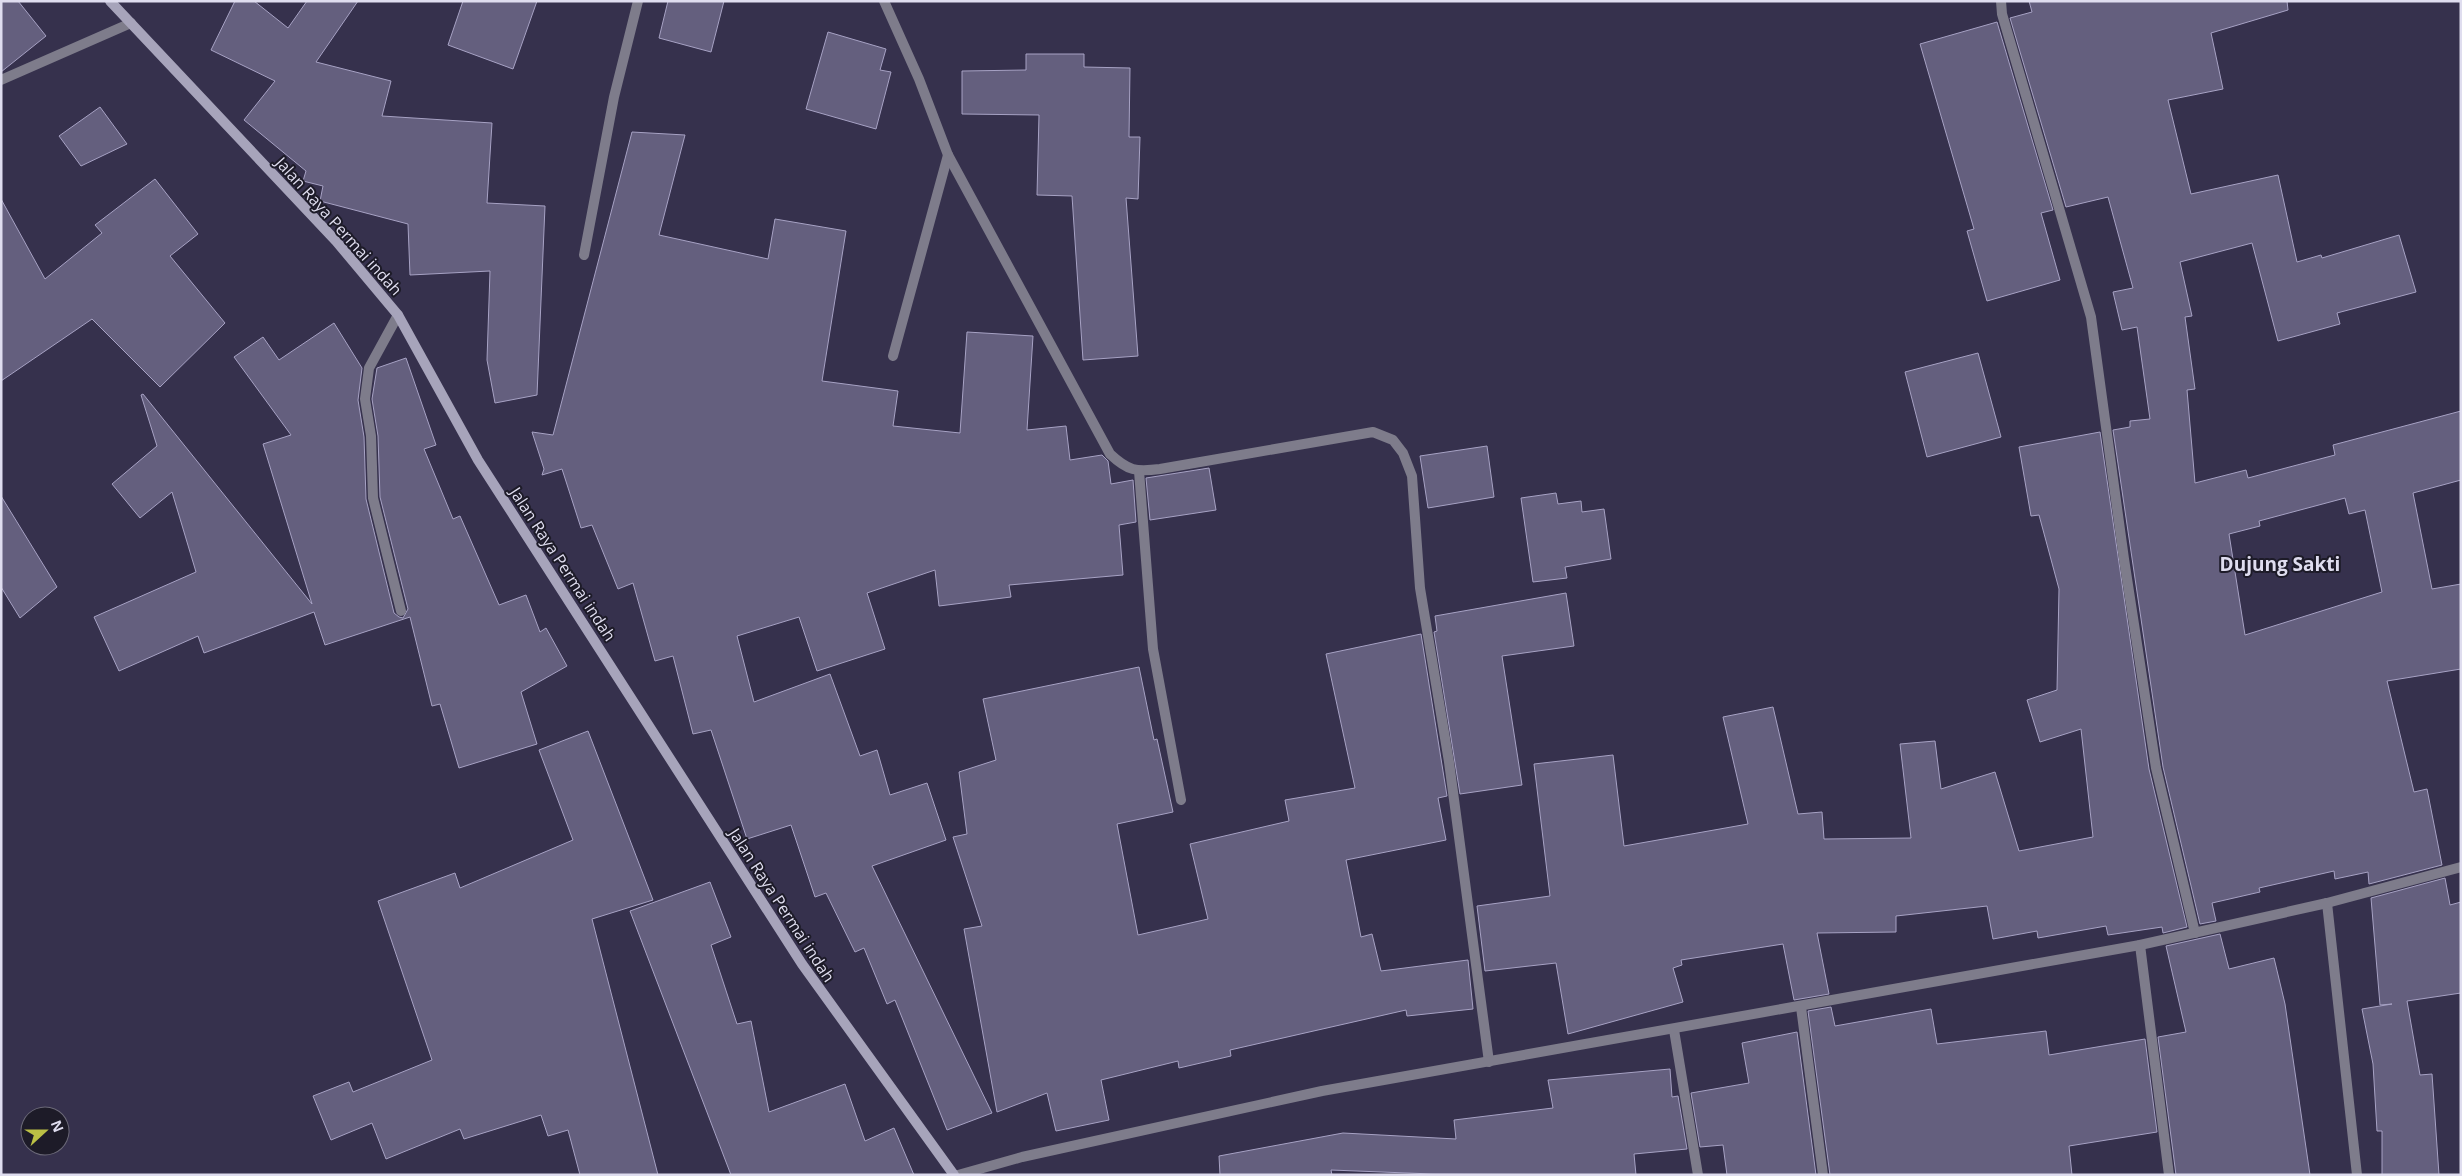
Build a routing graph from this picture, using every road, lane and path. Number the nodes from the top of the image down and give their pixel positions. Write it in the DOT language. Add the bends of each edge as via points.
graph roads {
  1 [pos="110,1"];
  2 [pos="638,1"];
  3 [pos="884,1"];
  4 [pos="2001,1"];
  5 [pos="131,23"];
  6 [pos="1,80"];
  7 [pos="948,155"];
  8 [pos="584,256"];
  9 [pos="398,315"];
  10 [pos="893,356"];
  11 [pos="1139,471"];
  12 [pos="401,611"];
  13 [pos="1182,800"];
  14 [pos="2461,867"];
  15 [pos="2327,903"];
  16 [pos="2196,933"];
  17 [pos="2140,945"];
  18 [pos="1801,1007"];
  19 [pos="1674,1030"];
  20 [pos="1489,1062"];
  21 [pos="956,1175"];
  22 [pos="1698,1175"];
  23 [pos="1822,1175"];
  24 [pos="2169,1175"];
  25 [pos="2357,1175"];
  1 -- 5 [label="main road, Jalan Raya Permai indah"];
  2 -- 8 [label="street" via="614,97"];
  3 -- 7 [label="street"];
  4 -- 16 [label="street" via="2002,14 2091,317 2156,768"];
  5 -- 6 [label="street"];
  5 -- 9 [label="main road, Jalan Raya Permai indah" via="336,241"];
  7 -- 10 [label="street"];
  7 -- 11 [label="street" via="1110,454 1124,466"];
  9 -- 12 [label="street" via="369,368 365,399 371,436 373,498"];
  9 -- 21 [label="main road, Jalan Raya Permai indah" via="478,460 802,964"];
  11 -- 13 [label="street" via="1153,648"];
  11 -- 20 [label="street" via="1373,432 1393,440 1403,453 1412,476 1420,588 1449,762"];
  14 -- 15 [label="street"];
  15 -- 16 [label="street"];
  15 -- 25 [label="street"];
  16 -- 17 [label="street"];
  17 -- 18 [label="street"];
  17 -- 24 [label="street"];
  18 -- 19 [label="street"];
  18 -- 23 [label="street"];
  19 -- 20 [label="street"];
  19 -- 22 [label="street"];
  20 -- 21 [label="street" via="1312,1093 1022,1157"];
}
